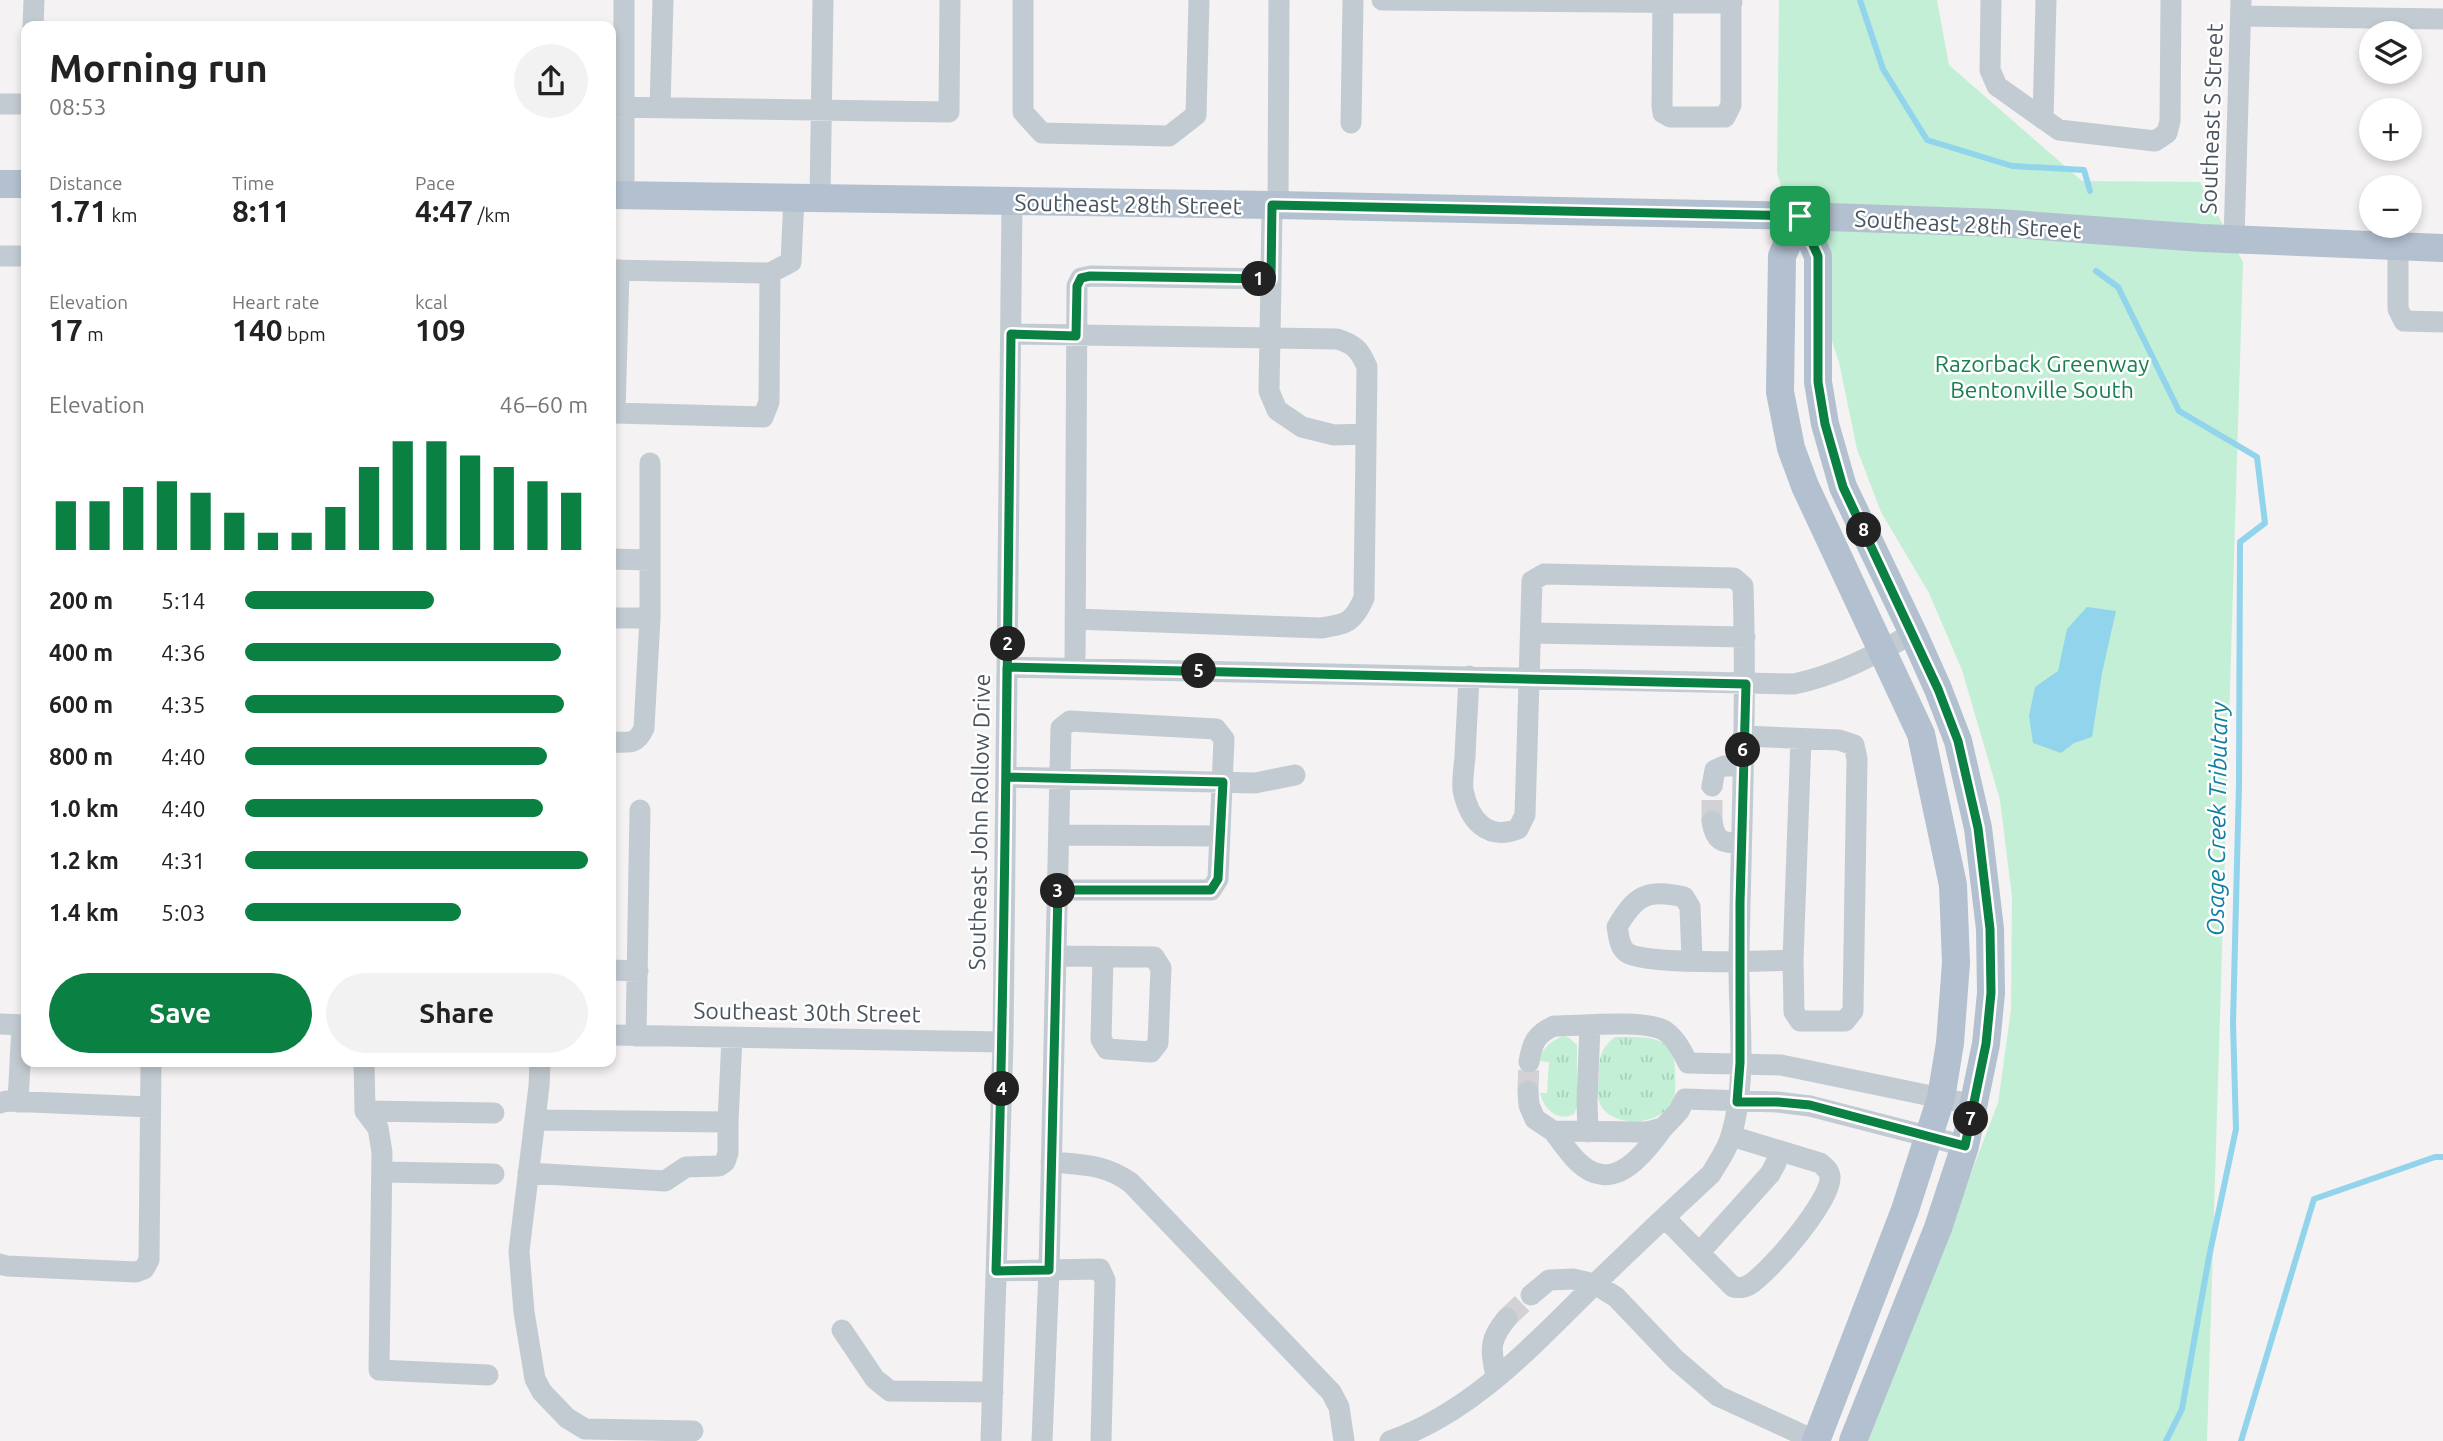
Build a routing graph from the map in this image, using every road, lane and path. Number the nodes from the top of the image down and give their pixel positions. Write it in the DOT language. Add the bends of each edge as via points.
graph roads {
  1 [pos="34,0"];
  2 [pos="624,0"];
  3 [pos="663,0"];
  4 [pos="823,0"];
  5 [pos="950,0"];
  6 [pos="1023,0"];
  7 [pos="1199,0"];
  8 [pos="1279,0"];
  9 [pos="1353,0"];
  10 [pos="1382,0"];
  11 [pos="1991,0"];
  12 [pos="2046,0"];
  13 [pos="2171,0"];
  14 [pos="1663,1"];
  15 [pos="1731,1"];
  16 [pos="2241,8"];
  17 [pos="2375,9"];
  18 [pos="2443,19"];
  19 [pos="33,21"];
  20 [pos="0,104"];
  21 [pos="21,104"];
  22 [pos="617,107"];
  23 [pos="660,108"];
  24 [pos="821,110"];
  25 [pos="2043,119"];
  26 [pos="1351,123"];
  27 [pos="0,184"];
  28 [pos="21,184"];
  29 [pos="617,195"];
  30 [pos="807,199"];
  31 [pos="1012,202"];
  32 [pos="1275,205"];
  33 [pos="1800,216"];
  34 [pos="2234,239"];
  35 [pos="2398,246"];
  36 [pos="2443,248"];
  37 [pos="0,256"];
  38 [pos="21,256"];
  39 [pos="616,270"];
  40 [pos="770,273"];
  41 [pos="1271,279"];
  42 [pos="2443,322"];
  43 [pos="1011,334"];
  44 [pos="1076,336"];
  45 [pos="1270,338"];
  46 [pos="616,413"];
  47 [pos="1366,434"];
  48 [pos="650,463"];
  49 [pos="616,559"];
  50 [pos="650,560"];
  51 [pos="616,618"];
  52 [pos="650,618"];
  53 [pos="1075,620"];
  54 [pos="1531,633"];
  55 [pos="1913,633"];
  56 [pos="1745,637"];
  57 [pos="1882,651"];
  58 [pos="1007,667"];
  59 [pos="1075,668"];
  60 [pos="1469,676"];
  61 [pos="1530,677"];
  62 [pos="1746,684"];
  63 [pos="1743,736"];
  64 [pos="1801,739"];
  65 [pos="616,742"];
  66 [pos="1742,765"];
  67 [pos="1295,775"];
  68 [pos="1006,777"];
  69 [pos="1061,778"];
  70 [pos="1223,782"];
  71 [pos="1712,786"];
  72 [pos="640,810"];
  73 [pos="1712,821"];
  74 [pos="1060,835"];
  75 [pos="1220,836"];
  76 [pos="1741,844"];
  77 [pos="1058,890"];
  78 [pos="1057,956"];
  79 [pos="1103,957"];
  80 [pos="1692,960"];
  81 [pos="1793,960"];
  82 [pos="1739,962"];
  83 [pos="616,970"];
  84 [pos="638,971"];
  85 [pos="0,1024"];
  86 [pos="21,1025"];
  87 [pos="1590,1026"];
  88 [pos="616,1035"];
  89 [pos="636,1036"];
  90 [pos="732,1037"];
  91 [pos="21,1040"];
  92 [pos="1003,1042"];
  93 [pos="1529,1062"];
  94 [pos="1688,1063"];
  95 [pos="1740,1063"];
  96 [pos="151,1067"];
  97 [pos="364,1067"];
  98 [pos="540,1067"];
  99 [pos="1528,1091"];
  100 [pos="1941,1098"];
  101 [pos="1685,1099"];
  102 [pos="9,1102"];
  103 [pos="1737,1102"];
  104 [pos="1975,1105"];
  105 [pos="150,1107"];
  106 [pos="365,1111"];
  107 [pos="494,1113"];
  108 [pos="535,1119"];
  109 [pos="728,1122"];
  110 [pos="1663,1128"];
  111 [pos="1553,1131"];
  112 [pos="1588,1132"];
  113 [pos="1731,1136"];
  114 [pos="1930,1136"];
  115 [pos="1965,1146"];
  116 [pos="1779,1151"];
  117 [pos="1051,1162"];
  118 [pos="382,1172"];
  119 [pos="528,1173"];
  120 [pos="494,1174"];
  121 [pos="1665,1218"];
  122 [pos="1699,1253"];
  123 [pos="0,1264"];
  124 [pos="1049,1270"];
  125 [pos="996,1271"];
  126 [pos="1595,1284"];
  127 [pos="1531,1295"];
  128 [pos="1507,1318"];
  129 [pos="842,1330"];
  130 [pos="488,1375"];
  131 [pos="1496,1377"];
  132 [pos="993,1392"];
  133 [pos="692,1431"];
  134 [pos="991,1441"];
  135 [pos="1042,1441"];
  136 [pos="1101,1441"];
  137 [pos="1344,1441"];
  138 [pos="1390,1441"];
  139 [pos="1816,1441"];
  140 [pos="1853,1441"];
  1 -- 19 [label="street"];
  2 -- 22 [label="street"];
  3 -- 23 [label="street"];
  4 -- 24 [label="street"];
  5 -- 24 [label="street" via="949,112"];
  6 -- 7 [label="street" via="1023,112 1042,133 1169,136 1196,115"];
  8 -- 32 [label="street"];
  9 -- 26 [label="street"];
  10 -- 14 [label="street"];
  11 -- 25 [label="street" via="1990,70 1997,86"];
  12 -- 25 [label="street"];
  13 -- 25 [label="street" via="2167,133 2155,141 2059,130"];
  14 -- 15 [label="street"];
  14 -- 15 [label="street" via="1662,106 1670,117 1725,117 1729,112"];
  16 -- 17 [label="street"];
  16 -- 34 [label="street, Southeast S Street"];
  17 -- 18 [label="street"];
  20 -- 21 [label="street"];
  22 -- 23 [label="street"];
  22 -- 29 [label="street"];
  23 -- 24 [label="street"];
  24 -- 30 [label="street"];
  27 -- 28 [label="main road"];
  29 -- 30 [label="main road, Southeast 28th Street"];
  30 -- 31 [label="main road, Southeast 28th Street"];
  30 -- 40 [label="street" via="791,262"];
  31 -- 32 [label="main road, Southeast 28th Street"];
  31 -- 43 [label="street, Southeast John Rollow Drive"];
  32 -- 33 [label="main road, Southeast 28th Street"];
  32 -- 41 [label="street"];
  33 -- 34 [label="main road, Southeast 28th Street" via="1999,223"];
  33 -- 55 [label="main road" via="1818,256 1818,382 1825,424 1843,487"];
  33 -- 57 [label="main road" via="1782,256 1780,392 1791,448 1805,486"];
  34 -- 35 [label="main road, Southeast 28th Street"];
  35 -- 36 [label="main road, Southeast 28th Street"];
  35 -- 42 [label="street" via="2400,316 2404,321"];
  37 -- 38 [label="street"];
  39 -- 40 [label="street"];
  40 -- 46 [label="street" via="769,402 762,417"];
  41 -- 44 [label="street" via="1081,278"];
  41 -- 45 [label="street"];
  43 -- 44 [label="street"];
  43 -- 58 [label="street, Southeast John Rollow Drive"];
  44 -- 45 [label="street"];
  44 -- 53 [label="street"];
  45 -- 47 [label="street" via="1269,391 1277,410 1302,427 1334,435"];
  45 -- 47 [label="street" via="1337,339 1353,344 1367,367"];
  47 -- 53 [label="street" via="1364,598 1346,624 1321,628"];
  48 -- 50 [label="street"];
  49 -- 50 [label="street"];
  50 -- 52 [label="street"];
  51 -- 52 [label="street"];
  52 -- 65 [label="street" via="644,729 639,739"];
  53 -- 59 [label="street"];
  54 -- 56 [label="street"];
  54 -- 56 [label="street" via="1532,581 1544,574 1734,578 1743,586"];
  54 -- 61 [label="street"];
  55 -- 57 [label="street"];
  55 -- 104 [label="main road" via="1958,741 1978,828 1990,929 1991,993"];
  56 -- 62 [label="street"];
  57 -- 62 [label="street" via="1811,680"];
  57 -- 100 [label="main road" via="1921,734 1952,885 1955,977"];
  58 -- 59 [label="street"];
  58 -- 68 [label="street, Southeast John Rollow Drive"];
  59 -- 60 [label="street"];
  60 -- 61 [label="street"];
  60 -- 61 [label="street" via="1463,787 1469,808 1485,830 1506,834 1518,829 1525,815"];
  61 -- 62 [label="street"];
  62 -- 63 [label="street"];
  63 -- 64 [label="street"];
  63 -- 66 [label="street"];
  64 -- 81 [label="street"];
  64 -- 81 [label="street" via="1839,740 1854,746 1857,759 1853,1011 1845,1021 1800,1021 1794,1012"];
  66 -- 71 [label="street" via="1715,770"];
  66 -- 76 [label="street"];
  67 -- 70 [label="street" via="1255,783"];
  68 -- 69 [label="street"];
  68 -- 92 [label="street, Southeast John Rollow Drive"];
  69 -- 70 [label="street"];
  69 -- 70 [label="street" via="1061,729 1070,721 1216,729 1224,739"];
  69 -- 74 [label="street"];
  70 -- 75 [label="street"];
  72 -- 84 [label="street"];
  73 -- 76 [label="street" via="1718,839"];
  74 -- 75 [label="street"];
  74 -- 77 [label="street"];
  75 -- 77 [label="street" via="1218,879 1211,890"];
  76 -- 82 [label="street"];
  77 -- 78 [label="street"];
  78 -- 79 [label="street"];
  78 -- 117 [label="street"];
  79 -- 79 [label="street" via="1154,957 1161,968 1158,1043 1151,1052 1107,1049 1101,1039"];
  80 -- 82 [label="street"];
  81 -- 82 [label="street"];
  82 -- 95 [label="street"];
  83 -- 84 [label="street"];
  84 -- 89 [label="street"];
  85 -- 86 [label="street"];
  87 -- 93 [label="street" via="1554,1026 1541,1032 1532,1043"];
  87 -- 94 [label="street" via="1646,1024 1664,1031 1678,1044"];
  87 -- 112 [label="street"];
  88 -- 89 [label="street, Southeast 30th Street"];
  89 -- 90 [label="street, Southeast 30th Street"];
  90 -- 92 [label="street, Southeast 30th Street"];
  90 -- 109 [label="street"];
  91 -- 102 [label="street"];
  92 -- 125 [label="street, Southeast John Rollow Drive"];
  94 -- 95 [label="street"];
  94 -- 101 [label="street"];
  95 -- 100 [label="street" via="1781,1065"];
  95 -- 103 [label="street"];
  96 -- 105 [label="street"];
  97 -- 106 [label="street"];
  98 -- 108 [label="street"];
  99 -- 111 [label="street" via="1535,1119"];
  100 -- 104 [label="street"];
  100 -- 114 [label="main road"];
  101 -- 103 [label="street"];
  101 -- 110 [label="street"];
  102 -- 105 [label="street"];
  103 -- 113 [label="street"];
  103 -- 114 [label="street" via="1810,1105"];
  104 -- 115 [label="main road"];
  105 -- 123 [label="street" via="149,1260 144,1269"];
  106 -- 107 [label="street"];
  106 -- 118 [label="street" via="378,1128"];
  108 -- 109 [label="street"];
  108 -- 119 [label="street"];
  109 -- 119 [label="street" via="725,1162 686,1167 665,1181"];
  110 -- 111 [label="street" via="1632,1166 1613,1175 1593,1172 1577,1162"];
  110 -- 112 [label="street"];
  111 -- 112 [label="street"];
  113 -- 116 [label="street"];
  113 -- 121 [label="street" via="1711,1174"];
  114 -- 115 [label="street"];
  114 -- 139 [label="main road"];
  115 -- 140 [label="main road" via="1938,1228"];
  116 -- 122 [label="street" via="1770,1174"];
  116 -- 122 [label="street" via="1820,1163 1831,1178 1799,1235 1741,1289 1733,1287"];
  117 -- 124 [label="street"];
  117 -- 137 [label="street" via="1115,1171 1131,1182 1331,1392 1339,1407"];
  118 -- 120 [label="street"];
  118 -- 130 [label="street" via="379,1370"];
  119 -- 133 [label="street" via="519,1251 524,1312 535,1379 542,1392 585,1429"];
  121 -- 122 [label="street"];
  121 -- 126 [label="street"];
  124 -- 125 [label="street"];
  124 -- 135 [label="street"];
  124 -- 136 [label="street" via="1100,1269 1105,1280"];
  125 -- 132 [label="street, Southeast John Rollow Drive"];
  126 -- 127 [label="street" via="1549,1280"];
  126 -- 131 [label="street"];
  126 -- 139 [label="street" via="1616,1297 1718,1396"];
  128 -- 131 [label="street" via="1491,1343"];
  129 -- 132 [label="street" via="875,1379 890,1391"];
  131 -- 138 [label="street" via="1460,1406"];
  132 -- 134 [label="street, Southeast John Rollow Drive"];
}
